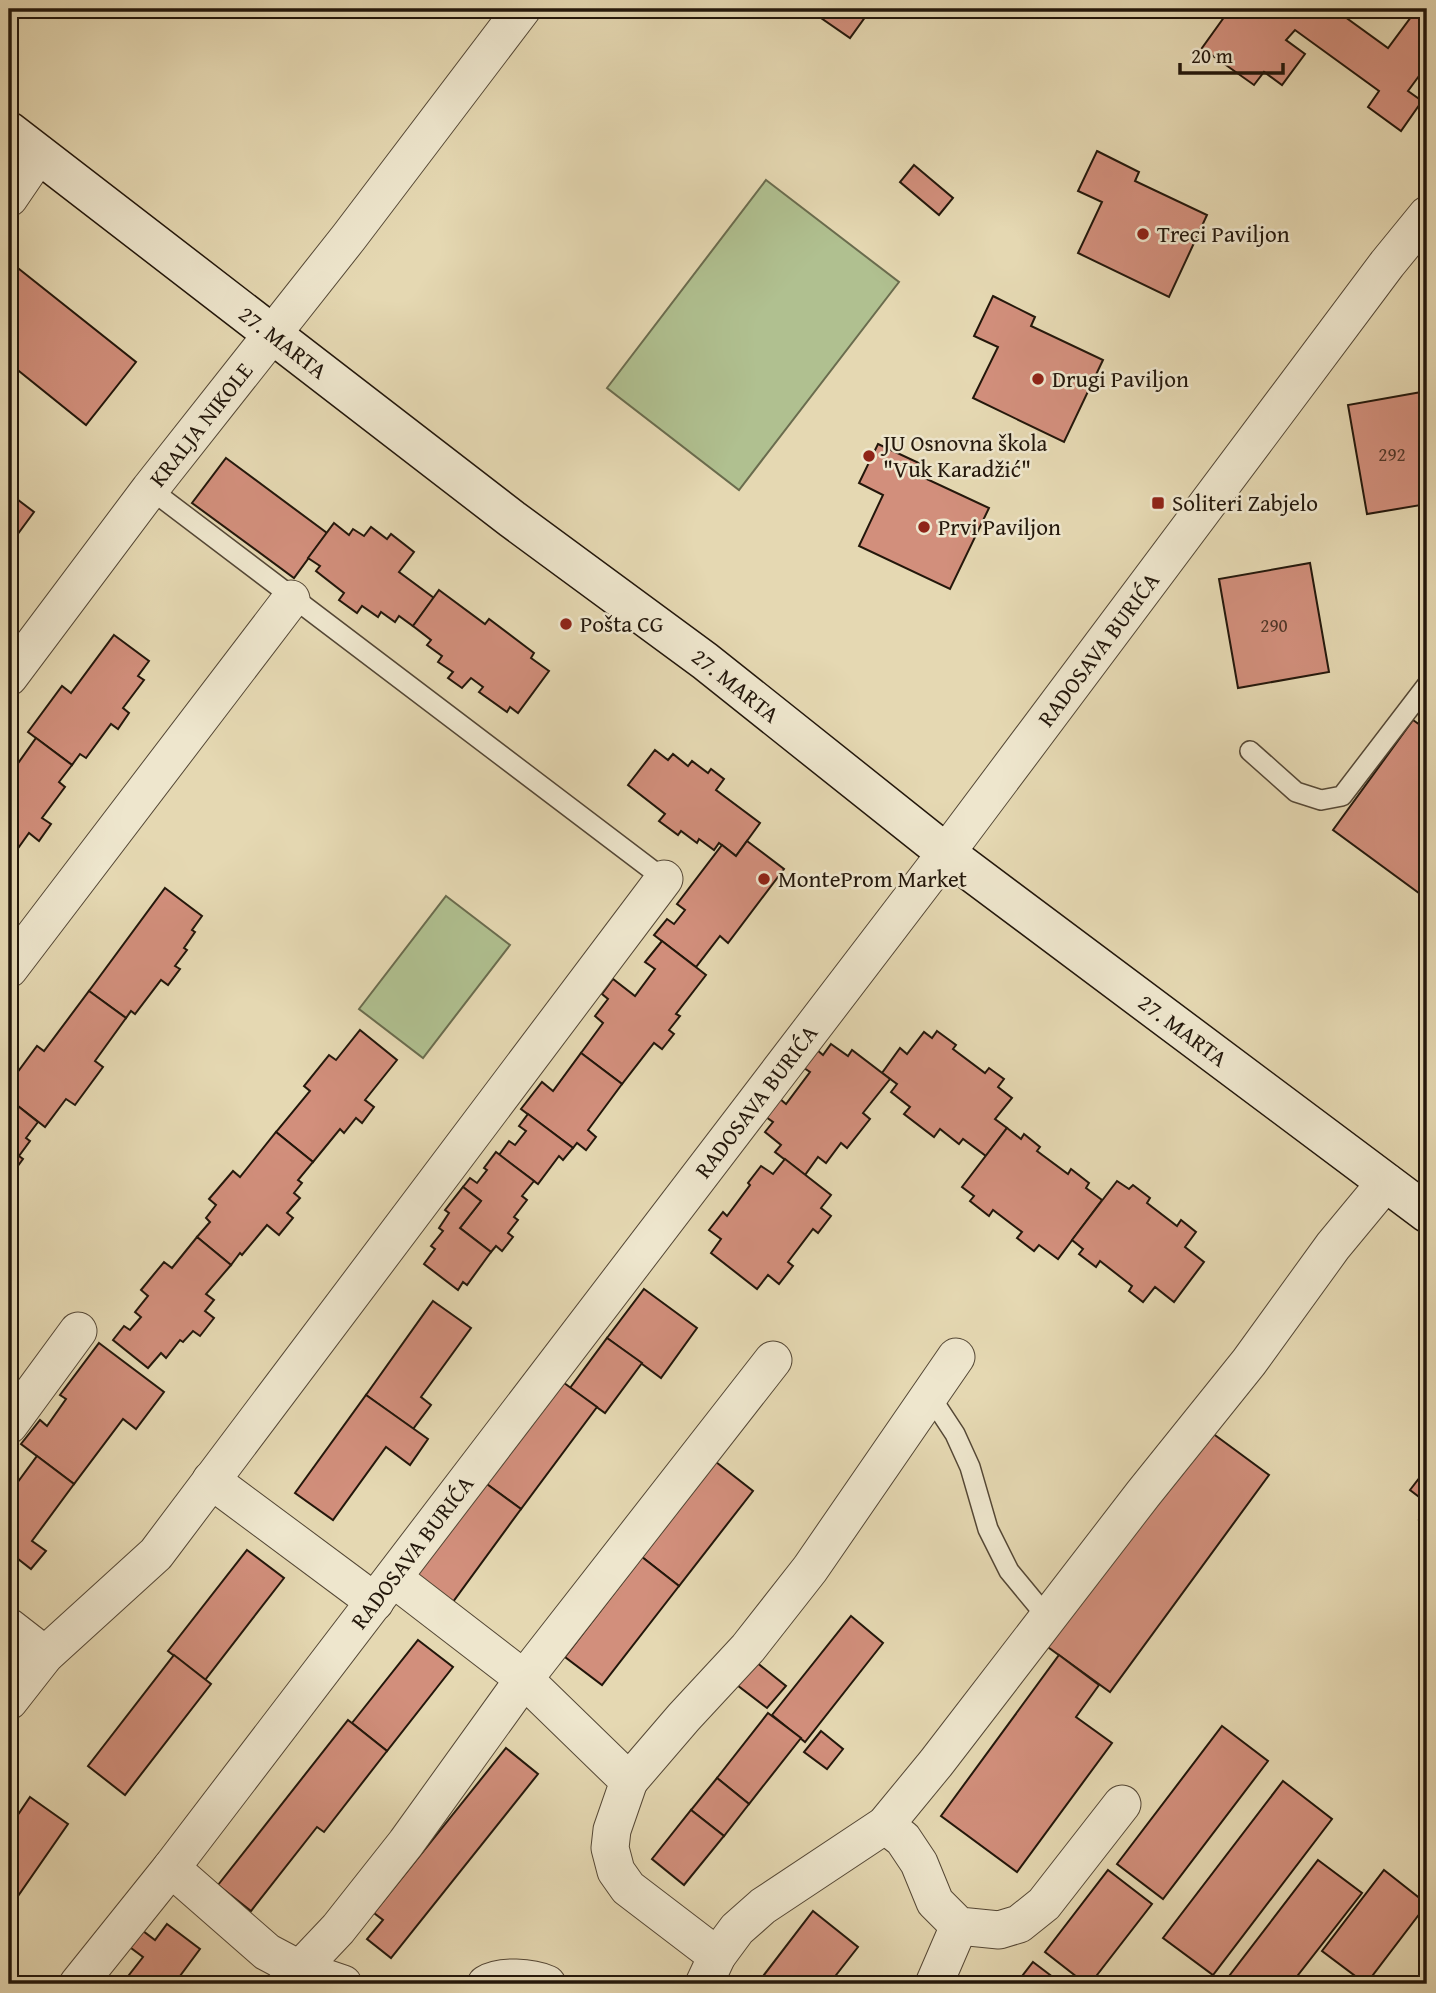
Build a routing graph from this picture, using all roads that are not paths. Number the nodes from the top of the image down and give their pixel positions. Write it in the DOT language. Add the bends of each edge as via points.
graph roads {
  1 [pos="522,9"];
  2 [pos="9,131"];
  3 [pos="39,154"];
  4 [pos="9,198"];
  5 [pos="1425,221"];
  6 [pos="272,334"];
  7 [pos="150,489"];
  8 [pos="291,599"];
  9 [pos="9,677"];
  10 [pos="1426,689"];
  11 [pos="1250,751"];
  12 [pos="946,853"];
  13 [pos="664,879"];
  14 [pos="9,969"];
  15 [pos="1386,1182"];
  16 [pos="1427,1213"];
  17 [pos="78,1331"];
  18 [pos="956,1357"];
  19 [pos="773,1360"];
  20 [pos="930,1395"];
  21 [pos="9,1425"];
  22 [pos="211,1480"];
  23 [pos="384,1590"];
  24 [pos="1047,1617"];
  25 [pos="9,1627"];
  26 [pos="45,1655"];
  27 [pos="524,1679"];
  28 [pos="9,1701"];
  29 [pos="629,1782"];
  30 [pos="1122,1804"];
  31 [pos="885,1825"];
  32 [pos="171,1868"];
  33 [pos="960,1926"];
  34 [pos="711,1970"];
  35 [pos="292,1977"];
  36 [pos="78,1984"];
  37 [pos="343,1984"];
  38 [pos="486,1984"];
  39 [pos="547,1984"];
  40 [pos="934,1984"];
  1 -- 6 [label="street, KRALJA NIKOLE"];
  2 -- 3 [label="street, 27. MARTA"];
  3 -- 4 [label="street"];
  3 -- 6 [label="street, 27. MARTA"];
  5 -- 12 [label="street, RADOSAVA BURIĆA" via="1387,264"];
  6 -- 7 [label="street, KRALJA NIKOLE"];
  6 -- 12 [label="street, 27. MARTA" via="705,661"];
  7 -- 8 [label="lane"];
  7 -- 9 [label="street, KRALJA NIKOLE"];
  8 -- 13 [label="lane"];
  8 -- 14 [label="street"];
  10 -- 11 [label="lane" via="1342,796 1321,800 1296,792"];
  12 -- 15 [label="street, 27. MARTA"];
  12 -- 23 [label="street, RADOSAVA BURIĆA"];
  13 -- 22 [label="street"];
  15 -- 16 [label="street, 27. MARTA"];
  15 -- 24 [label="street"];
  17 -- 21 [label="street"];
  18 -- 20 [label="street"];
  19 -- 27 [label="street"];
  20 -- 24 [label="lane" via="970,1467 988,1529 1009,1571"];
  20 -- 29 [label="street" via="803,1579"];
  22 -- 23 [label="street"];
  22 -- 26 [label="street" via="156,1554"];
  23 -- 27 [label="street"];
  23 -- 32 [label="street, RADOSAVA BURIĆA"];
  24 -- 31 [label="street"];
  25 -- 26 [label="street"];
  26 -- 28 [label="street"];
  27 -- 29 [label="street"];
  27 -- 35 [label="street" via="406,1843 338,1929"];
  29 -- 34 [label="street" via="612,1830 610,1848 616,1871"];
  30 -- 33 [label="street" via="1044,1905 1019,1924 999,1930"];
  31 -- 33 [label="street" via="919,1863 935,1902"];
  31 -- 34 [label="street" via="763,1906 737,1928"];
  32 -- 35 [label="street"];
  32 -- 36 [label="street, RADOSAVA BURIĆA"];
  33 -- 40 [label="street"];
  35 -- 37 [label="street"];
  38 -- 39 [label="street" via="517,1978"];
}
